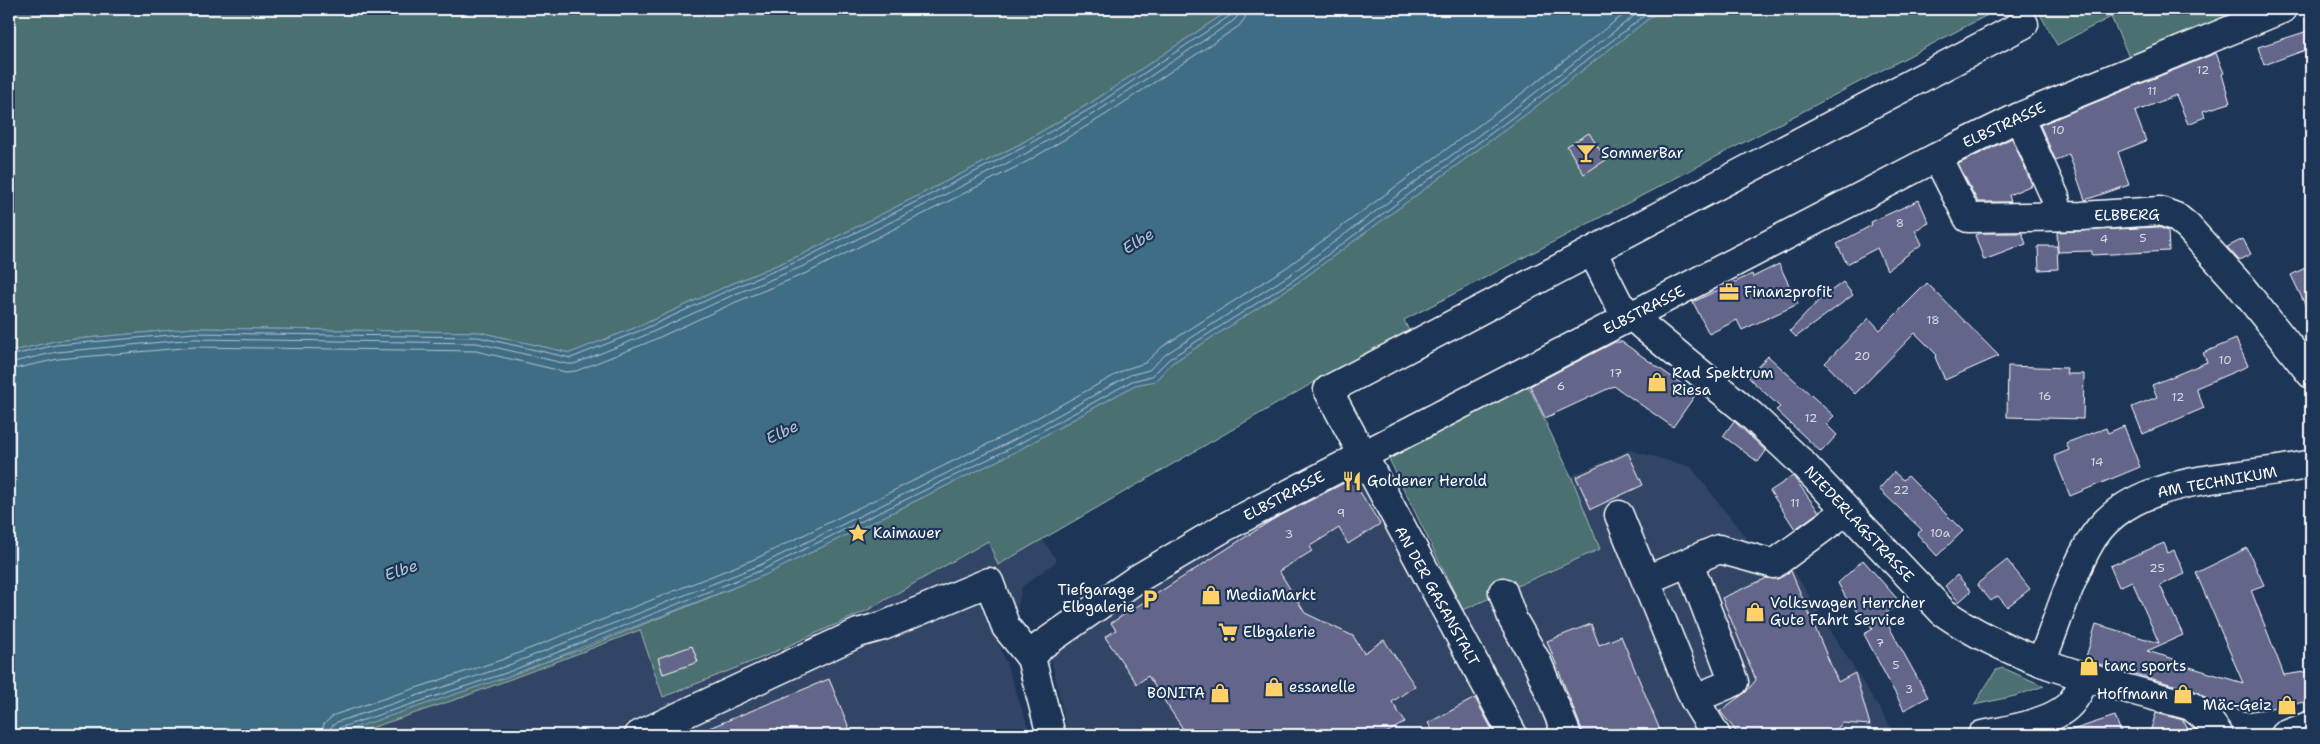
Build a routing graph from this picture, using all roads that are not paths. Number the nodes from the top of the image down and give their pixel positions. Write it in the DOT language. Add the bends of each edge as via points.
graph roads {
  1 [pos="2282,9"];
  2 [pos="2024,24"];
  3 [pos="2019,116"];
  4 [pos="1937,157"];
  5 [pos="2058,216"];
  6 [pos="1592,251"];
  7 [pos="1632,317"];
  8 [pos="2311,374"];
  9 [pos="1361,456"];
  10 [pos="2311,464"];
  11 [pos="1846,511"];
  12 [pos="1619,514"];
  13 [pos="1689,562"];
  14 [pos="1646,580"];
  15 [pos="1503,592"];
  16 [pos="1031,658"];
  17 [pos="2041,662"];
  18 [pos="2086,677"];
  19 [pos="1694,699"];
  20 [pos="2311,725"];
  21 [pos="639,735"];
  22 [pos="1051,735"];
  23 [pos="1514,735"];
  24 [pos="1567,735"];
  25 [pos="1716,735"];
  26 [pos="1982,735"];
  27 [pos="2218,735"];
  28 [pos="2285,735"];
  1 -- 3 [label="street, ELBSTRASSE"];
  2 -- 6 [label="street"];
  3 -- 4 [label="street, ELBSTRASSE"];
  3 -- 5 [label="street" via="2055,197"];
  4 -- 5 [label="street, ELBBERG" via="1968,218"];
  4 -- 7 [label="street, ELBSTRASSE"];
  5 -- 8 [label="street, ELBBERG" via="2160,211 2176,216 2239,284"];
  6 -- 7 [label="street, NIEDERLAGSTRASSE" via="1619,304"];
  6 -- 9 [label="street, AN DER GASANSTALT" via="1328,390"];
  7 -- 9 [label="street, ELBSTRASSE"];
  7 -- 11 [label="street, NIEDERLAGSTRASSE" via="1752,415"];
  9 -- 16 [label="street, ELBSTRASSE" via="1225,527 1137,580 1042,646"];
  9 -- 23 [label="street, AN DER GASANSTALT"];
  10 -- 17 [label="street, AM TECHNIKUM" via="2172,488 2127,504 2106,521 2087,546"];
  11 -- 13 [label="street" via="1774,564 1719,549"];
  11 -- 17 [label="street, NIEDERLAGSTRASSE" via="1944,612 1962,625"];
  12 -- 14 [label="street"];
  13 -- 14 [label="street"];
  13 -- 19 [label="street" via="1734,682"];
  14 -- 19 [label="street"];
  15 -- 24 [label="street"];
  16 -- 21 [label="street" via="1006,627 989,582 883,626 858,633"];
  16 -- 22 [label="street"];
  17 -- 18 [label="street, NIEDERLAGSTRASSE"];
  18 -- 26 [label="street" via="2067,707 2048,718"];
  18 -- 27 [label="street, NIEDERLAGSTRASSE" via="2191,706 2208,720"];
  19 -- 25 [label="street"];
  20 -- 28 [label="street"];
}
